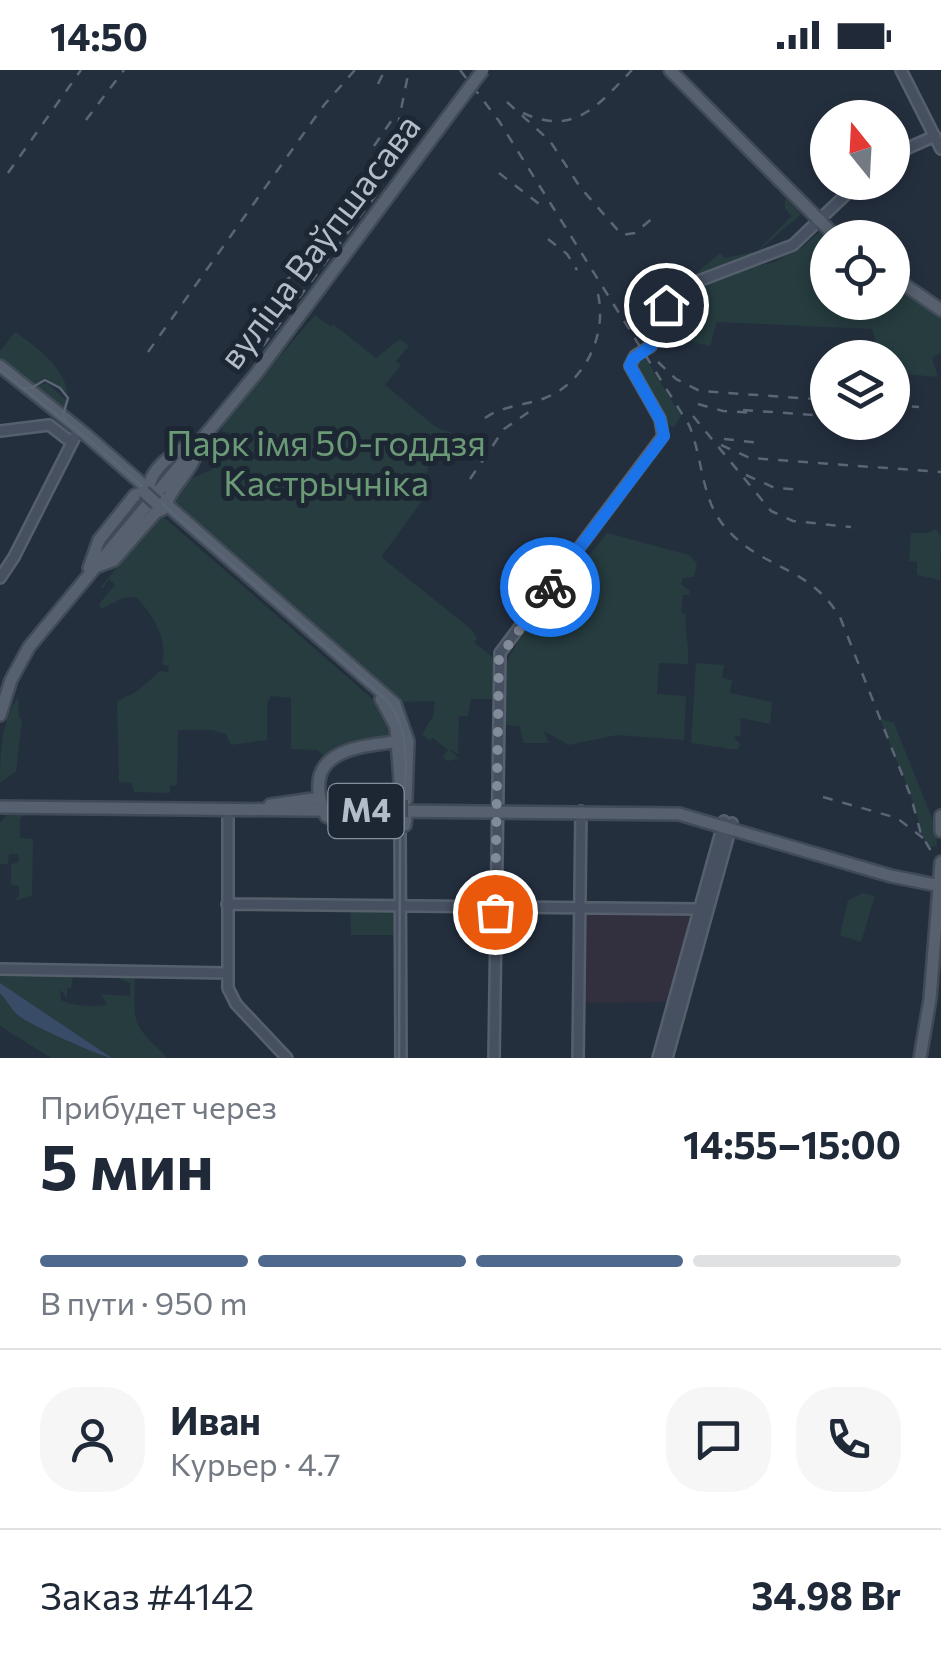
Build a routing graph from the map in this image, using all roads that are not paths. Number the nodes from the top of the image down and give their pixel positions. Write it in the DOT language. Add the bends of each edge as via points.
graph roads {
  1 [pos="481,70"];
  2 [pos="670,70"];
  3 [pos="678,70"];
  4 [pos="901,70"];
  5 [pos="935,136"];
  6 [pos="910,147"];
  7 [pos="941,149"];
  8 [pos="775,172"];
  9 [pos="840,200"];
  10 [pos="821,218"];
  11 [pos="910,288"];
  12 [pos="941,310"];
  13 [pos="0,366"];
  14 [pos="0,375"];
  15 [pos="0,431"];
  16 [pos="76,435"];
  17 [pos="182,461"];
  18 [pos="152,496"];
  19 [pos="108,549"];
  20 [pos="92,568"];
  21 [pos="0,578"];
  22 [pos="0,700"];
  23 [pos="0,715"];
  24 [pos="403,741"];
  25 [pos="321,802"];
  26 [pos="0,805"];
  27 [pos="229,808"];
  28 [pos="271,808"];
  29 [pos="402,810"];
  30 [pos="497,810"];
  31 [pos="581,811"];
  32 [pos="941,816"];
  33 [pos="727,824"];
  34 [pos="941,831"];
  35 [pos="720,852"];
  36 [pos="941,862"];
  37 [pos="939,882"];
  38 [pos="941,903"];
  39 [pos="227,904"];
  40 [pos="402,905"];
  41 [pos="496,908"];
  42 [pos="580,908"];
  43 [pos="698,913"];
  44 [pos="0,969"];
  45 [pos="226,973"];
  46 [pos="288,1058"];
  47 [pos="401,1058"];
  48 [pos="494,1058"];
  49 [pos="578,1058"];
  50 [pos="658,1058"];
  51 [pos="667,1058"];
  52 [pos="922,1058"];
  1 -- 17 [label="main road, вуліца Ваўпшасава, bridge"];
  2 -- 8 [label="main road"];
  3 -- 8 [label="main road"];
  4 -- 5 [label="street"];
  5 -- 6 [label="street"];
  5 -- 7 [label="street"];
  8 -- 10 [label="main road"];
  9 -- 10 [label="street"];
  10 -- 30 [label="street" via="788,248 695,282 666,305 651,346 633,359 630,366 664,436 500,654"];
  11 -- 12 [label="main road"];
  13 -- 16 [label="main road"];
  14 -- 16 [label="main road"];
  15 -- 16 [label="street" via="50,425"];
  16 -- 18 [label="main road"];
  16 -- 21 [label="street"];
  17 -- 18 [label="main road"];
  17 -- 18 [label="main road"];
  17 -- 19 [label="main road"];
  18 -- 19 [label="main road"];
  18 -- 19 [label="main road"];
  18 -- 24 [label="main road" via="378,696"];
  19 -- 20 [label="main road"];
  20 -- 22 [label="main road" via="27,643"];
  20 -- 23 [label="main road" via="29,647"];
  24 -- 25 [label="main road" via="338,753 324,768"];
  24 -- 29 [label="main road"];
  25 -- 28 [label="main road, М4"];
  25 -- 30 [label="main road, М4"];
  26 -- 27 [label="main road, М4"];
  27 -- 28 [label="main road, М4"];
  27 -- 39 [label="street"];
  28 -- 29 [label="main road, М4"];
  28 -- 29 [label="main road" via="291,816 334,817 352,827"];
  29 -- 30 [label="main road, М4"];
  29 -- 40 [label="street"];
  30 -- 31 [label="main road, М4"];
  30 -- 41 [label="street"];
  31 -- 33 [label="main road, М4" via="681,812"];
  31 -- 42 [label="street"];
  32 -- 34 [label="main road"];
  33 -- 35 [label="street"];
  33 -- 37 [label="main road, М4"];
  35 -- 43 [label="street"];
  35 -- 51 [label="street"];
  36 -- 37 [label="main road"];
  37 -- 52 [label="main road"];
  38 -- 52 [label="main road"];
  39 -- 40 [label="street"];
  39 -- 45 [label="street"];
  40 -- 41 [label="street"];
  40 -- 47 [label="street"];
  41 -- 42 [label="street"];
  41 -- 48 [label="street"];
  42 -- 43 [label="street"];
  42 -- 49 [label="street"];
  43 -- 50 [label="street"];
  44 -- 45 [label="street"];
  45 -- 46 [label="street" via="233,1000"];
}
